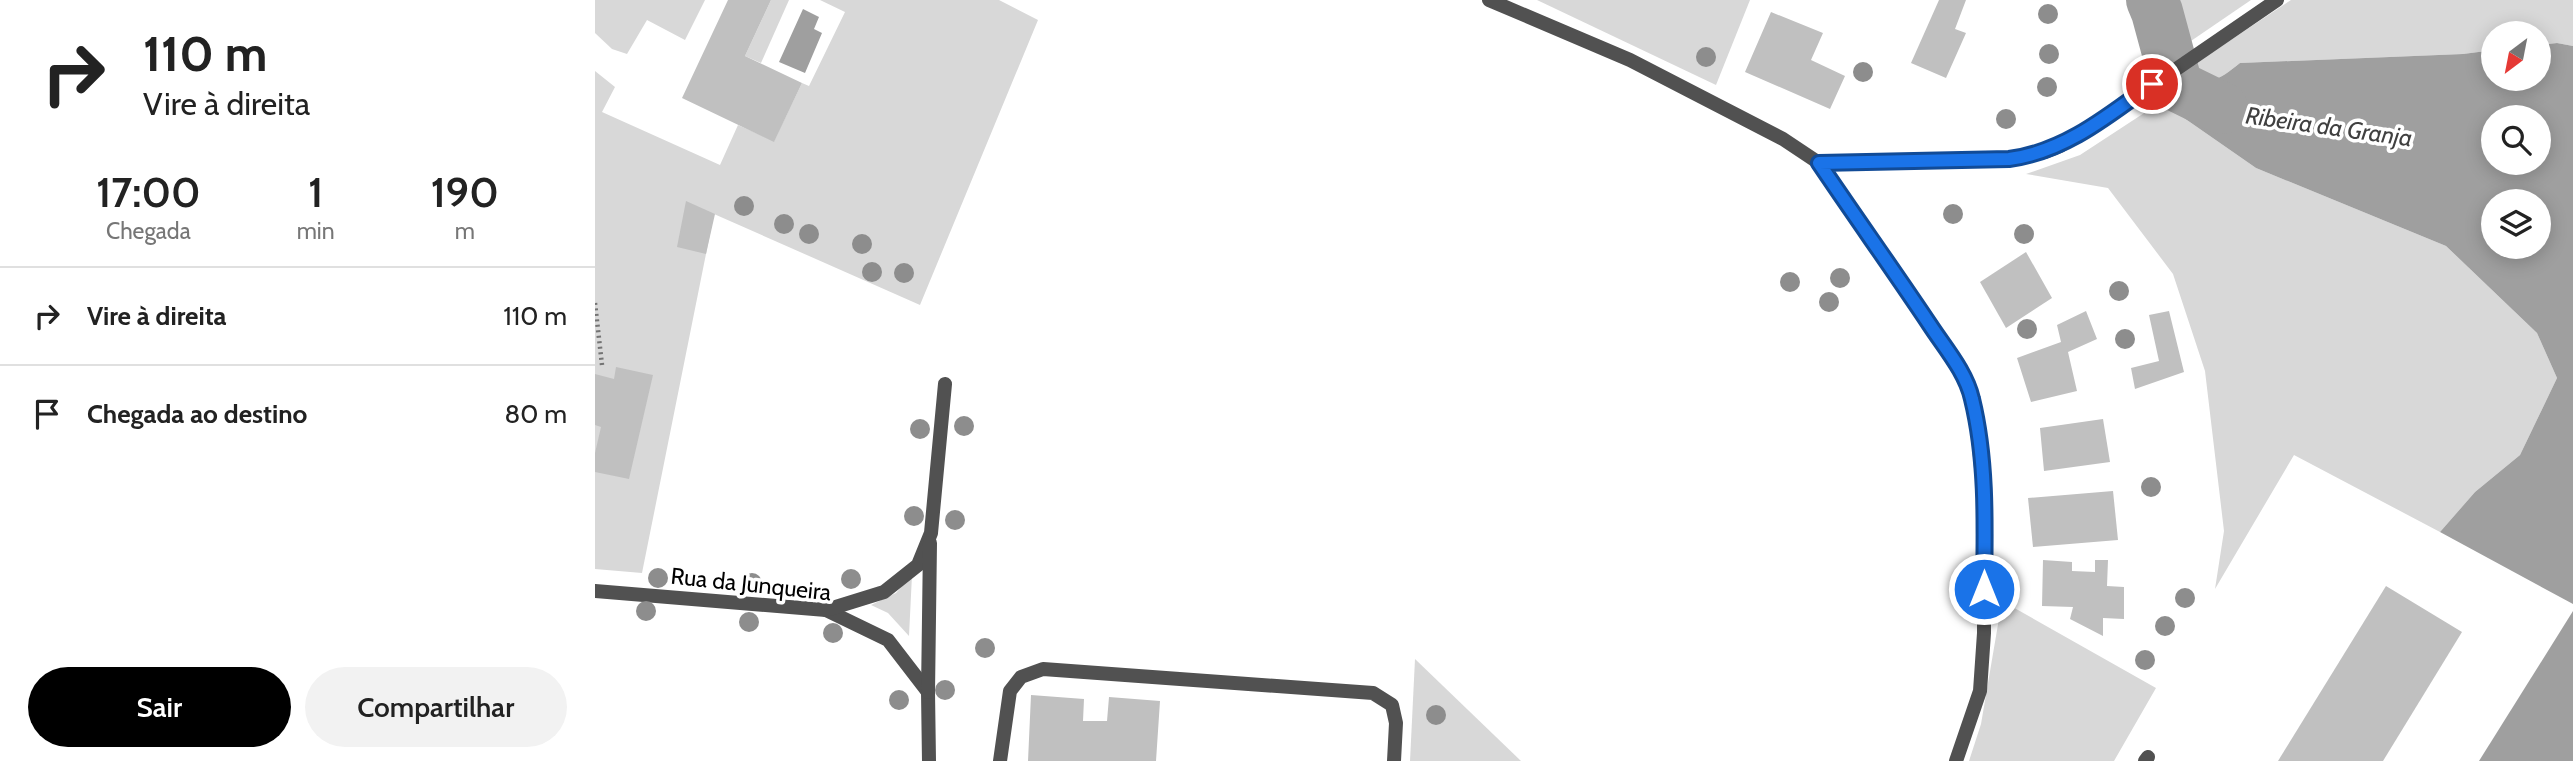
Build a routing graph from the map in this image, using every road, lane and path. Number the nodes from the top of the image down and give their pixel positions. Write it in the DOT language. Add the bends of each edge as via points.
graph roads {
  1 [pos="1489,0"];
  2 [pos="2277,0"];
  3 [pos="1819,163"];
  4 [pos="595,303"];
  5 [pos="602,365"];
  6 [pos="945,384"];
  7 [pos="931,534"];
  8 [pos="595,591"];
  9 [pos="826,610"];
  10 [pos="928,692"];
  11 [pos="929,761"];
  12 [pos="1000,761"];
  13 [pos="1394,761"];
  14 [pos="1956,761"];
  1 -- 3 [label="street" via="1630,60 1783,139"];
  2 -- 3 [label="street" via="2060,146 2032,156"];
  3 -- 14 [label="street" via="1939,338 1972,397 1984,500 1984,632 1980,691"];
  4 -- 5 [label="path"];
  6 -- 7 [label="street"];
  7 -- 9 [label="street" via="918,565 884,592"];
  7 -- 10 [label="street"];
  8 -- 9 [label="street, Rua da Junqueira"];
  9 -- 10 [label="street, Rua da Junqueira" via="888,640"];
  10 -- 11 [label="street"];
  12 -- 13 [label="street" via="1010,691 1021,677 1043,669 1373,693 1392,705"];
}
